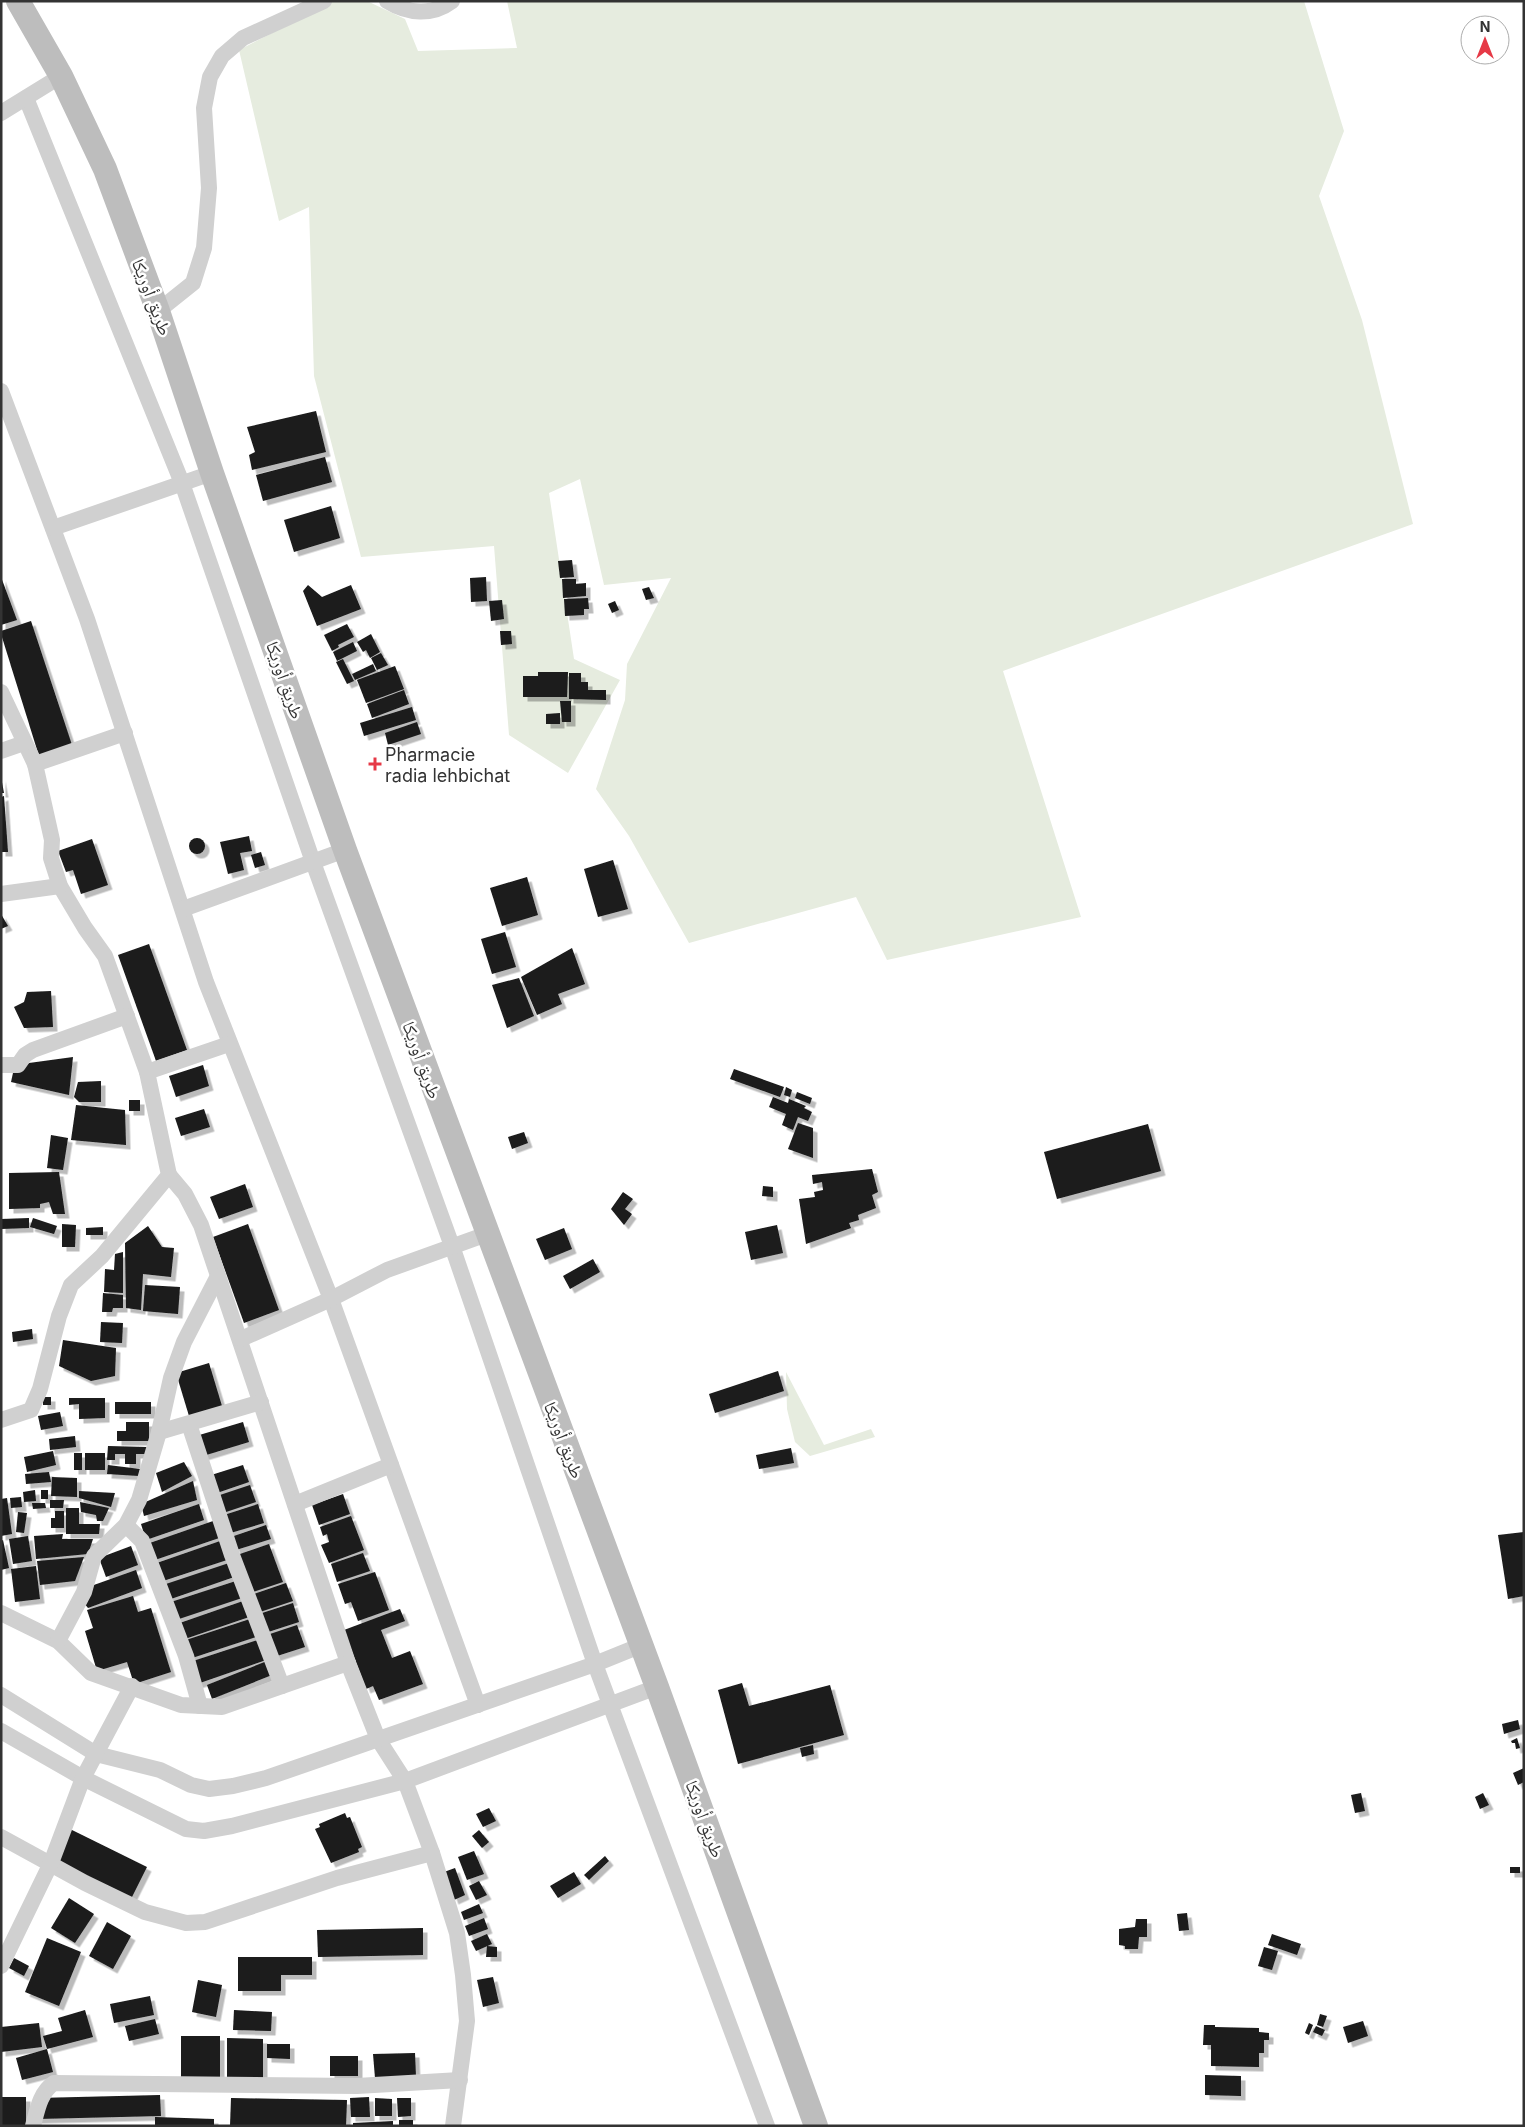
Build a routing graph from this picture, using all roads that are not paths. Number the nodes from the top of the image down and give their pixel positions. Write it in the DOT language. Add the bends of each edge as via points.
graph roads {
  1 [pos="324,1"];
  2 [pos="387,1"];
  3 [pos="452,1"];
  4 [pos="16,2"];
  5 [pos="61,76"];
  6 [pos="26,98"];
  7 [pos="1,113"];
  8 [pos="158,311"];
  9 [pos="1,391"];
  10 [pos="212,473"];
  11 [pos="182,483"];
  12 [pos="53,528"];
  13 [pos="1,692"];
  14 [pos="125,733"];
  15 [pos="24,743"];
  16 [pos="1,751"];
  17 [pos="36,764"];
  18 [pos="345,850"];
  19 [pos="312,862"];
  20 [pos="60,886"];
  21 [pos="1,894"];
  22 [pos="183,909"];
  23 [pos="128,1016"];
  24 [pos="229,1044"];
  25 [pos="1,1065"];
  26 [pos="147,1072"];
  27 [pos="169,1175"];
  28 [pos="486,1234"];
  29 [pos="452,1246"];
  30 [pos="218,1276"];
  31 [pos="331,1299"];
  32 [pos="241,1339"];
  33 [pos="261,1402"];
  34 [pos="1,1420"];
  35 [pos="189,1424"];
  36 [pos="159,1432"];
  37 [pos="391,1465"];
  38 [pos="295,1504"];
  39 [pos="126,1525"];
  40 [pos="1,1613"];
  41 [pos="58,1641"];
  42 [pos="642,1645"];
  43 [pos="348,1663"];
  44 [pos="595,1664"];
  45 [pos="132,1686"];
  46 [pos="282,1686"];
  47 [pos="657,1687"];
  48 [pos="1,1695"];
  49 [pos="478,1705"];
  50 [pos="200,1706"];
  51 [pos="611,1706"];
  52 [pos="1,1731"];
  53 [pos="378,1739"];
  54 [pos="96,1754"];
  55 [pos="83,1778"];
  56 [pos="405,1781"];
  57 [pos="1,1836"];
  58 [pos="432,1853"];
  59 [pos="52,1864"];
  60 [pos="1,1966"];
  61 [pos="460,2080"];
  62 [pos="33,2126"];
  63 [pos="453,2126"];
  64 [pos="767,2126"];
  65 [pos="816,2126"];
  1 -- 8 [label="street" via="243,38 222,56 210,77 204,108 209,188 204,248 193,283"];
  2 -- 3 [label="street" via="399,9 427,13"];
  4 -- 5 [label="street, طريق أوريكا"];
  5 -- 6 [label="street"];
  5 -- 8 [label="street, طريق أوريكا" via="105,169"];
  6 -- 7 [label="street"];
  6 -- 11 [label="street"];
  8 -- 10 [label="street, طريق أوريكا"];
  9 -- 12 [label="street"];
  10 -- 11 [label="street"];
  10 -- 18 [label="street, طريق أوريكا"];
  11 -- 12 [label="street"];
  11 -- 19 [label="street"];
  12 -- 14 [label="street"];
  13 -- 15 [label="street"];
  14 -- 17 [label="street"];
  14 -- 22 [label="street"];
  15 -- 16 [label="street"];
  15 -- 17 [label="street"];
  17 -- 20 [label="street" via="52,840 51,858"];
  18 -- 19 [label="street"];
  18 -- 28 [label="street, طريق أوريكا"];
  19 -- 22 [label="street"];
  19 -- 29 [label="street"];
  20 -- 21 [label="street"];
  20 -- 23 [label="street" via="105,956"];
  22 -- 24 [label="street"];
  23 -- 25 [label="street" via="25,1054 18,1065"];
  23 -- 26 [label="street"];
  24 -- 26 [label="street"];
  24 -- 31 [label="street"];
  26 -- 27 [label="street"];
  27 -- 30 [label="street" via="185,1194 202,1225"];
  27 -- 34 [label="street" via="102,1256 71,1285 31,1410"];
  28 -- 29 [label="street"];
  28 -- 42 [label="street, طريق أوريكا"];
  29 -- 31 [label="street" via="387,1270"];
  29 -- 44 [label="street"];
  30 -- 32 [label="street"];
  30 -- 36 [label="street" via="184,1342 171,1378"];
  31 -- 32 [label="street"];
  31 -- 37 [label="street"];
  32 -- 33 [label="street"];
  33 -- 35 [label="street"];
  33 -- 38 [label="street"];
  35 -- 36 [label="street"];
  35 -- 46 [label="street" via="232,1555"];
  36 -- 39 [label="street" via="139,1500"];
  37 -- 38 [label="street"];
  37 -- 49 [label="street"];
  38 -- 43 [label="street"];
  39 -- 41 [label="street" via="94,1556 84,1592"];
  39 -- 50 [label="street" via="142,1540 186,1656"];
  40 -- 41 [label="street"];
  41 -- 45 [label="street" via="91,1673"];
  42 -- 44 [label="street"];
  42 -- 47 [label="street, طريق أوريكا"];
  43 -- 46 [label="street"];
  43 -- 53 [label="street"];
  44 -- 49 [label="street"];
  44 -- 51 [label="street"];
  45 -- 50 [label="street" via="181,1705"];
  45 -- 54 [label="street"];
  46 -- 50 [label="street" via="222,1707"];
  47 -- 51 [label="street"];
  47 -- 65 [label="street, طريق أوريكا"];
  48 -- 54 [label="street"];
  49 -- 53 [label="street"];
  51 -- 56 [label="street"];
  51 -- 64 [label="street"];
  52 -- 55 [label="street"];
  53 -- 54 [label="street" via="266,1778 209,1789 160,1770"];
  53 -- 56 [label="street"];
  54 -- 55 [label="street"];
  55 -- 56 [label="street" via="167,1821 186,1829 204,1831"];
  55 -- 59 [label="street"];
  56 -- 58 [label="street"];
  57 -- 59 [label="street"];
  58 -- 59 [label="street" via="337,1878 214,1920 186,1923 146,1912"];
  58 -- 61 [label="street" via="457,1932 463,1975 466,2021"];
  59 -- 60 [label="street"];
  61 -- 62 [label="street" via="357,2086 54,2083 40,2101"];
  61 -- 63 [label="street"];
}
